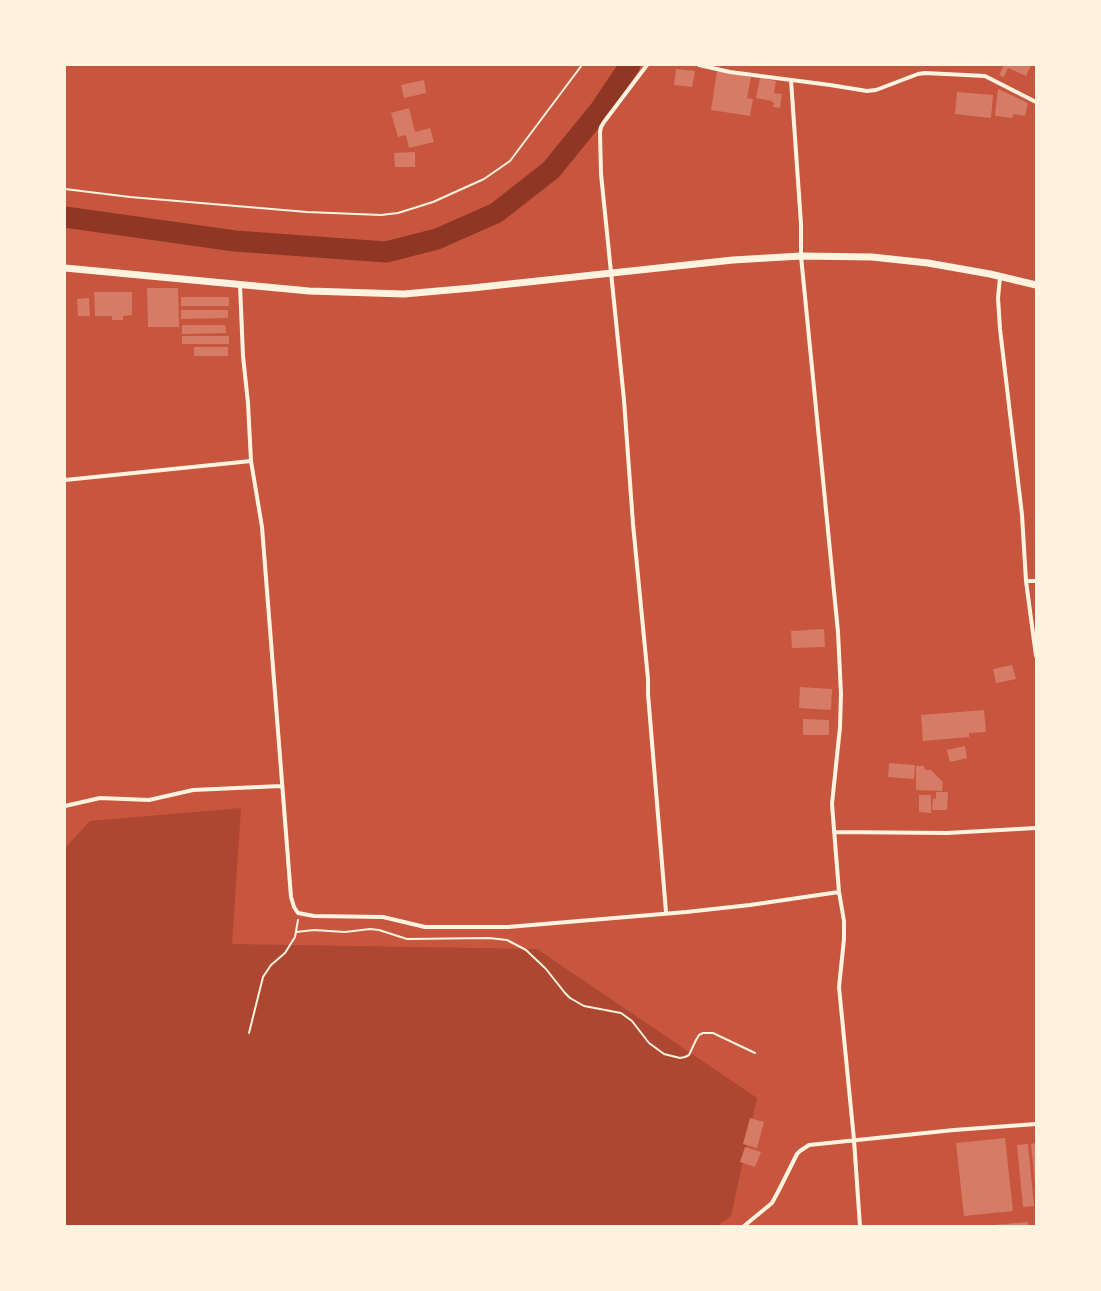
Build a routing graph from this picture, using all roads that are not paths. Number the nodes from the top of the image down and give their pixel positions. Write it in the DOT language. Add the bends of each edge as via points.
graph roads {
  1 [pos="647,65"];
  2 [pos="699,65"];
  3 [pos="791,80"];
  4 [pos="1036,102"];
  5 [pos="801,256"];
  6 [pos="65,268"];
  7 [pos="612,273"];
  8 [pos="1000,276"];
  9 [pos="240,285"];
  10 [pos="1036,285"];
  11 [pos="251,461"];
  12 [pos="65,480"];
  13 [pos="1036,581"];
  14 [pos="1026,582"];
  15 [pos="1036,656"];
  16 [pos="281,786"];
  17 [pos="65,806"];
  18 [pos="1036,828"];
  19 [pos="834,832"];
  20 [pos="839,892"];
  21 [pos="666,912"];
  22 [pos="1036,1124"];
  23 [pos="854,1140"];
  24 [pos="744,1226"];
  25 [pos="860,1226"];
  1 -- 7 [label="street" via="601,127 601,174"];
  2 -- 3 [label="street"];
  3 -- 4 [label="street" via="867,91 925,73 985,76"];
  3 -- 5 [label="street"];
  5 -- 7 [label="street" via="733,260"];
  5 -- 8 [label="street" via="872,257 928,263"];
  5 -- 19 [label="street" via="838,632 841,694 832,804"];
  6 -- 9 [label="street"];
  7 -- 9 [label="street" via="404,294 309,291"];
  7 -- 21 [label="street"];
  8 -- 10 [label="street"];
  8 -- 14 [label="street" via="1000,329 1022,515"];
  9 -- 11 [label="street"];
  11 -- 12 [label="street"];
  11 -- 16 [label="street" via="262,527"];
  13 -- 14 [label="street"];
  14 -- 15 [label="street"];
  16 -- 17 [label="street" via="193,790 149,800 100,798"];
  16 -- 21 [label="street" via="291,898 298,913 314,916 384,917 425,927 448,927 508,926"];
  18 -- 19 [label="street" via="947,833"];
  19 -- 20 [label="street"];
  20 -- 21 [label="street" via="750,905"];
  20 -- 23 [label="street" via="844,921 839,987"];
  22 -- 23 [label="street"];
  23 -- 24 [label="street" via="815,1144 804,1148 797,1154 775,1199"];
  23 -- 25 [label="street"];
}
